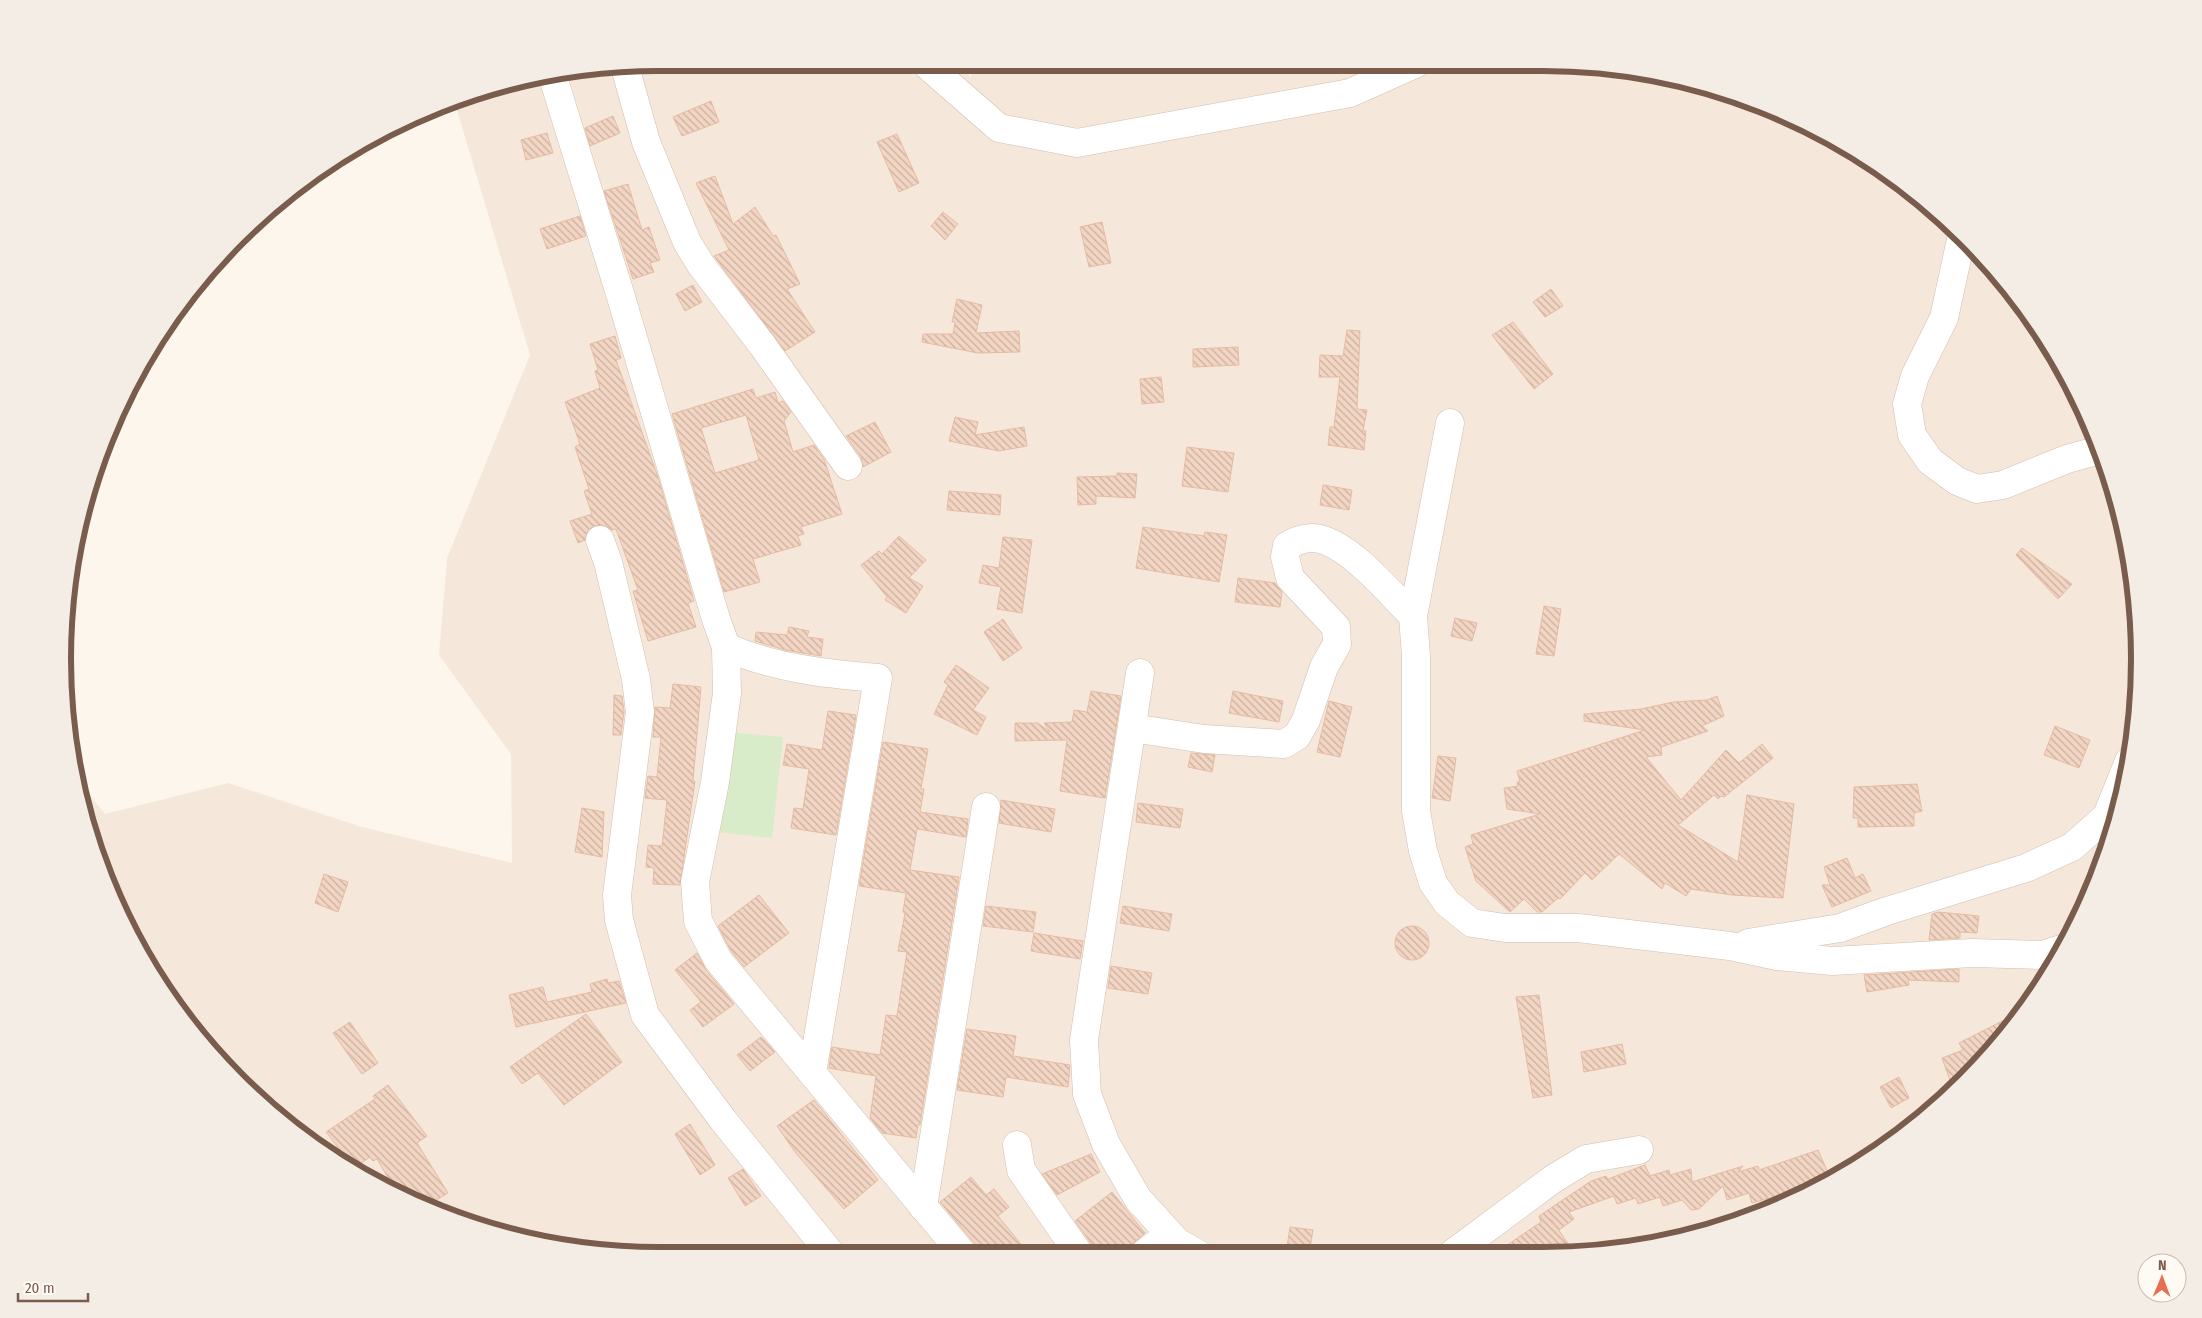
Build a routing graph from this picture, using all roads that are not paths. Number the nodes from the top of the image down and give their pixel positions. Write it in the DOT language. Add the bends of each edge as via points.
graph roads {
  1 [pos="934,71"];
  2 [pos="1399,71"];
  3 [pos="626,73"];
  4 [pos="554,81"];
  5 [pos="1960,244"];
  6 [pos="1450,423"];
  7 [pos="2093,452"];
  8 [pos="848,466"];
  9 [pos="600,540"];
  10 [pos="1413,616"];
  11 [pos="726,646"];
  12 [pos="1140,673"];
  13 [pos="1132,728"];
  14 [pos="2112,806"];
  15 [pos="986,807"];
  16 [pos="1730,946"];
  17 [pos="2053,952"];
  18 [pos="812,1073"];
  19 [pos="1017,1145"];
  20 [pos="1639,1150"];
  21 [pos="923,1207"];
  22 [pos="1180,1246"];
  23 [pos="824,1247"];
  24 [pos="956,1247"];
  25 [pos="1074,1247"];
  26 [pos="1461,1247"];
  1 -- 2 [label="street" via="999,128 1077,143 1350,93"];
  3 -- 8 [label="street" via="646,142 687,242"];
  4 -- 11 [label="street"];
  5 -- 7 [label="street" via="1944,318 1915,376 1908,404 1912,435 1930,461 1957,481 1977,489 2003,485"];
  6 -- 10 [label="street"];
  9 -- 23 [label="street" via="636,679 640,712 617,895 619,920 645,1015"];
  10 -- 13 [label="street" via="1351,554 1320,538 1296,540 1287,546 1284,557 1290,578 1336,628 1337,644 1324,667 1306,720 1297,736 1284,744 1204,739"];
  10 -- 16 [label="street" via="1416,811 1433,883 1447,903 1472,923 1504,928 1578,928"];
  11 -- 18 [label="street" via="727,693 715,782 695,882 698,921 718,960"];
  11 -- 18 [label="street" via="778,665 878,678"];
  12 -- 13 [label="street"];
  13 -- 22 [label="street" via="1084,1040 1087,1094 1106,1144 1138,1199"];
  14 -- 16 [label="street" via="2108,816 2072,847 2026,868 1840,928"];
  15 -- 21 [label="street"];
  16 -- 17 [label="street" via="1777,956 1833,960 1972,953 2042,955"];
  18 -- 21 [label="street"];
  19 -- 25 [label="street" via="1021,1170"];
  20 -- 26 [label="street" via="1586,1159 1553,1179"];
  21 -- 24 [label="street"];
}
